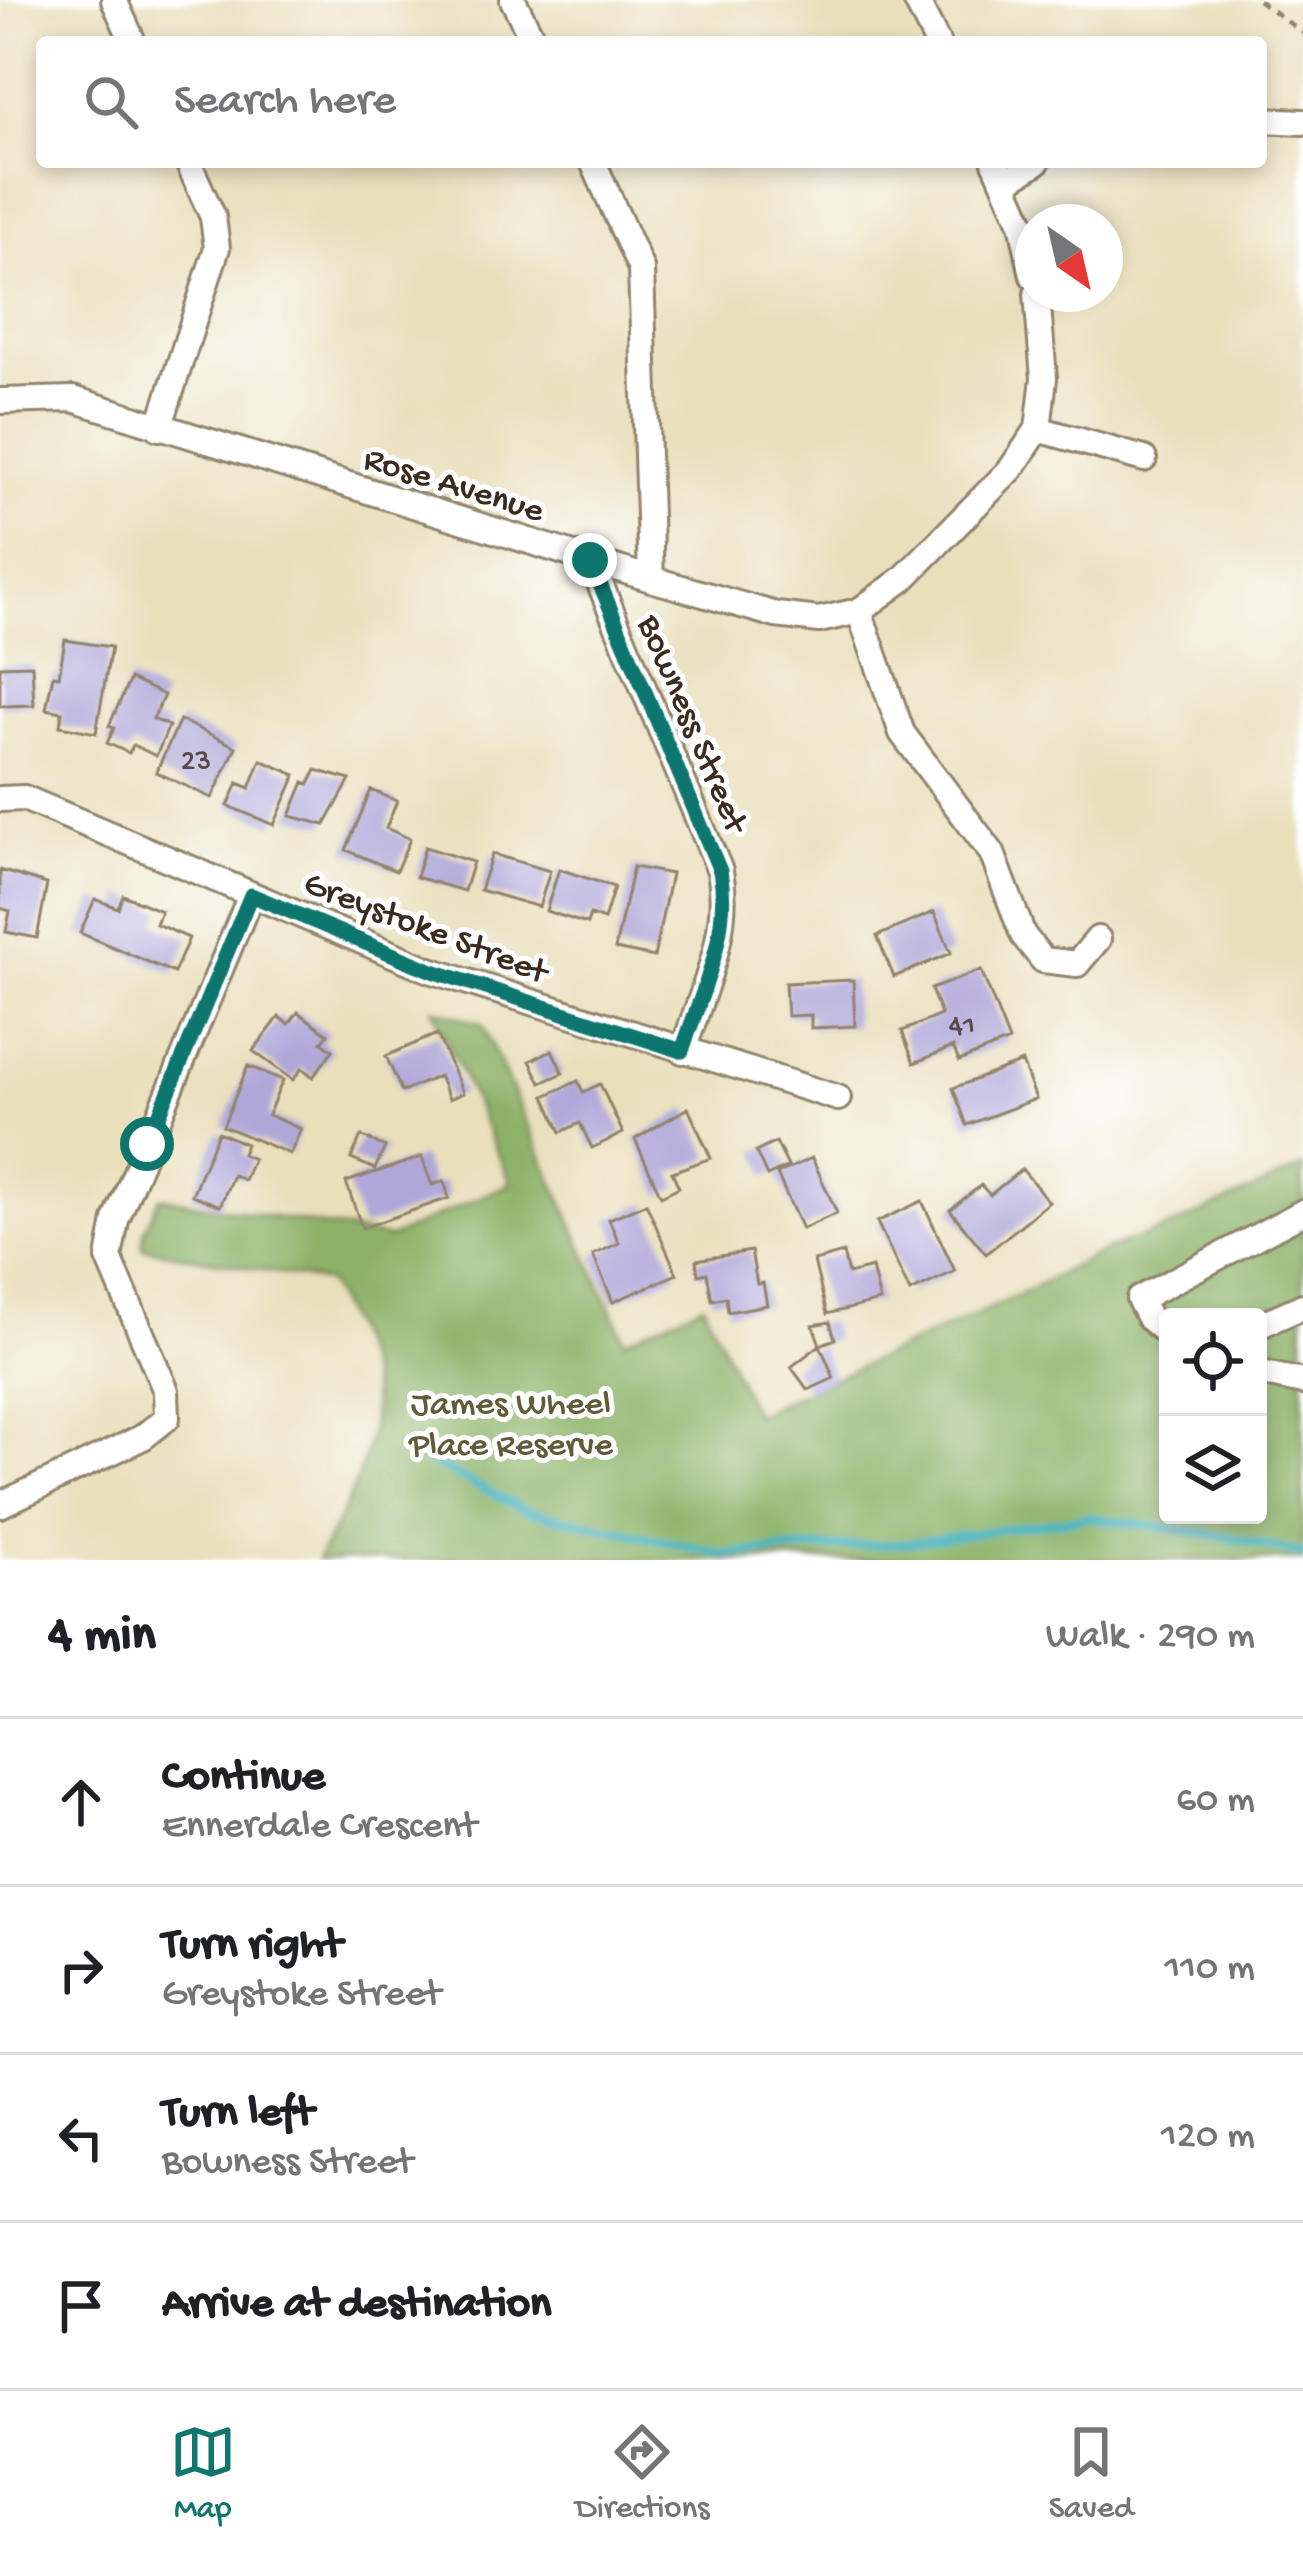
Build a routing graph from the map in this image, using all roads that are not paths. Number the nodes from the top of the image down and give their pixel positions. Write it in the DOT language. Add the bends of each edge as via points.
graph roads {
  1 [pos="114,0"];
  2 [pos="514,0"];
  3 [pos="916,0"];
  4 [pos="130,36"];
  5 [pos="531,36"];
  6 [pos="934,36"];
  7 [pos="1267,120"];
  8 [pos="1303,122"];
  9 [pos="191,168"];
  10 [pos="595,168"];
  11 [pos="1000,172"];
  12 [pos="1015,207"];
  13 [pos="1038,312"];
  14 [pos="0,401"];
  15 [pos="159,428"];
  16 [pos="1038,429"];
  17 [pos="1144,459"];
  18 [pos="590,560"];
  19 [pos="651,579"];
  20 [pos="859,610"];
  21 [pos="0,800"];
  22 [pos="251,895"];
  23 [pos="1098,938"];
  24 [pos="682,1051"];
  25 [pos="838,1098"];
  26 [pos="1303,1212"];
  27 [pos="1303,1306"];
  28 [pos="1267,1322"];
  29 [pos="1159,1326"];
  30 [pos="1267,1374"];
  31 [pos="1303,1382"];
  32 [pos="0,1505"];
  1 -- 4 [label="street"];
  2 -- 5 [label="street"];
  3 -- 6 [label="street"];
  7 -- 8 [label="street"];
  9 -- 15 [label="street" via="217,248"];
  10 -- 19 [label="street" via="641,269"];
  11 -- 12 [label="street"];
  13 -- 16 [label="street"];
  14 -- 15 [label="street, Rose Avenue" via="73,399"];
  15 -- 18 [label="street, Rose Avenue"];
  16 -- 17 [label="street"];
  16 -- 20 [label="street" via="1011,469 919,563"];
  18 -- 19 [label="street, Rose Avenue"];
  18 -- 24 [label="street, Bowness Street" via="726,899"];
  19 -- 20 [label="street, Rose Avenue" via="776,615 818,620"];
  20 -- 23 [label="street" via="902,733 992,853 1023,935 1043,960 1076,964"];
  21 -- 22 [label="street, Greystoke Street" via="24,798"];
  22 -- 24 [label="street, Greystoke Street" via="430,970"];
  22 -- 32 [label="street" via="116,1220 109,1258 166,1391 167,1418"];
  24 -- 25 [label="street, Greystoke Street"];
  26 -- 29 [label="street" via="1138,1299"];
  27 -- 28 [label="street"];
  30 -- 31 [label="street"];
}
